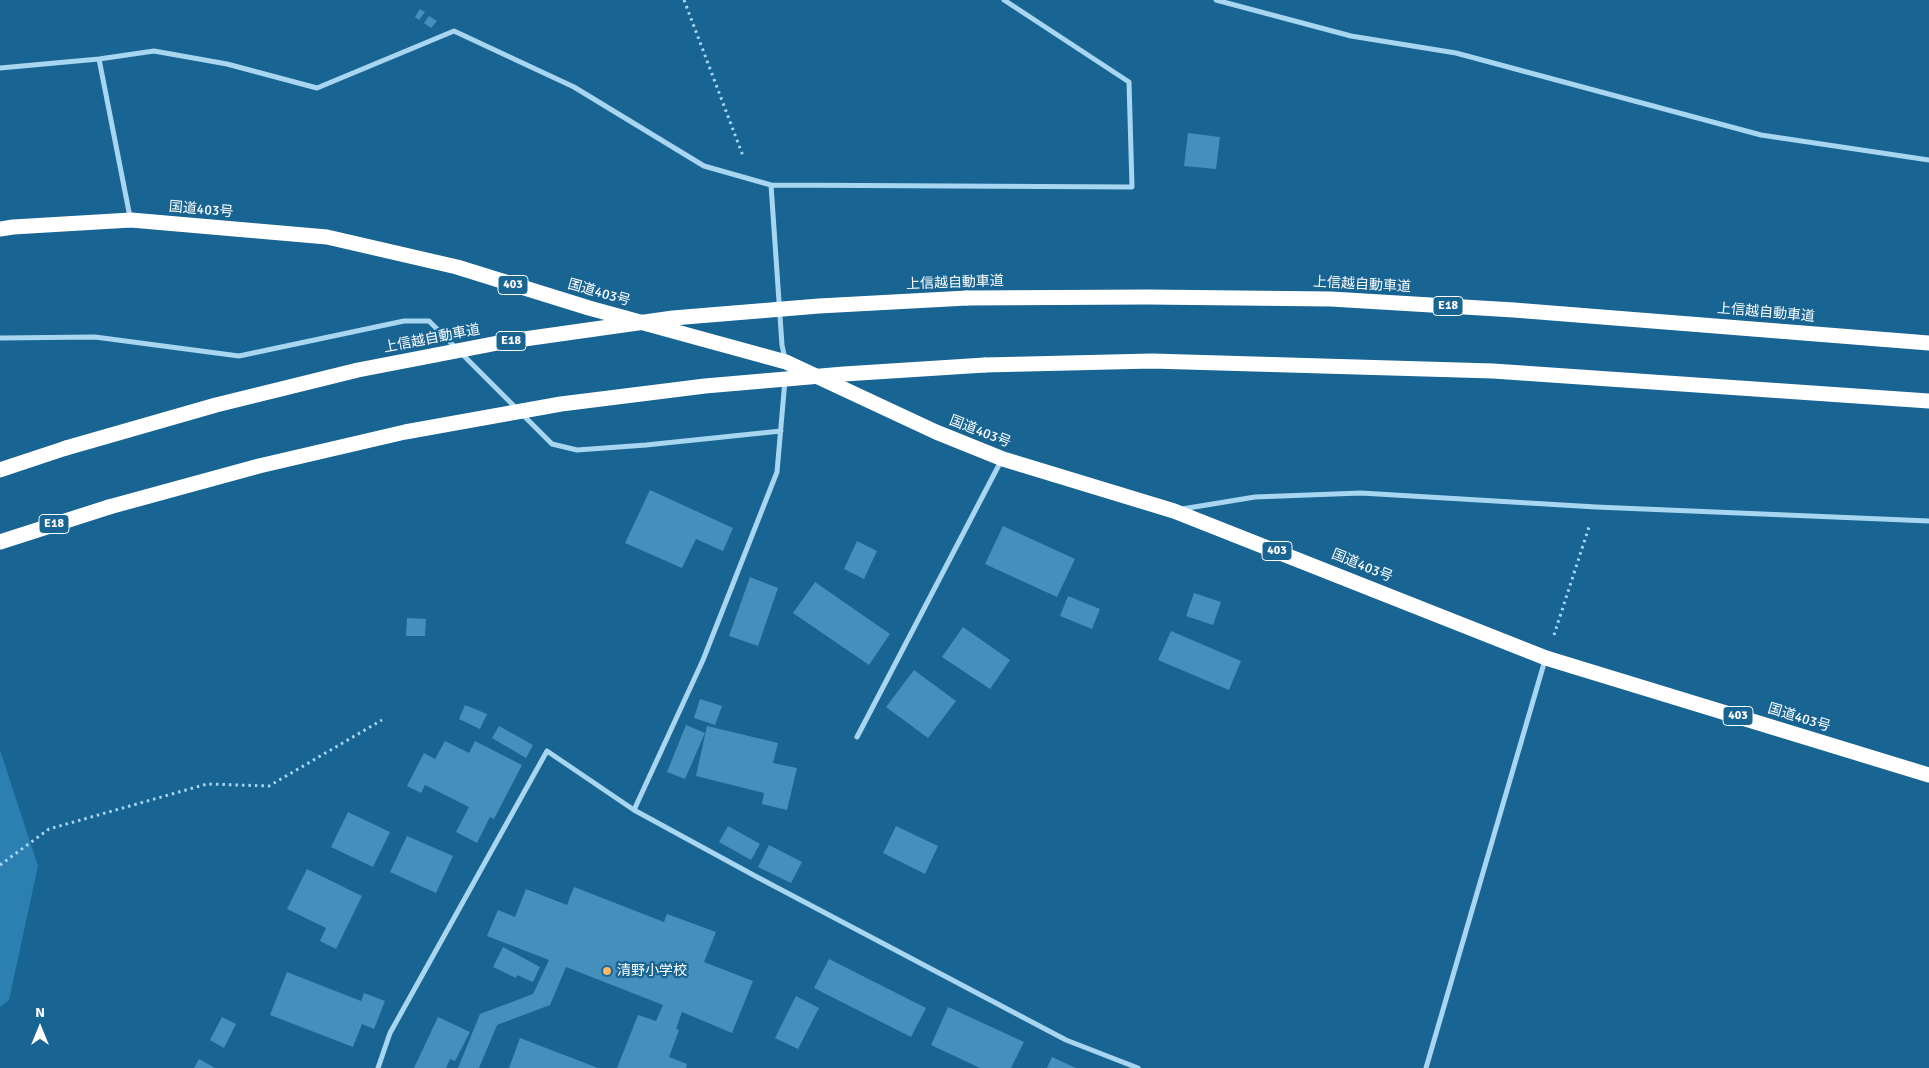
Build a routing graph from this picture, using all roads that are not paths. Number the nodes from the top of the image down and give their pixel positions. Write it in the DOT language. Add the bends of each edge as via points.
graph roads {
  1 [pos="1004,0"];
  2 [pos="1216,0"];
  3 [pos="99,59"];
  4 [pos="0,68"];
  5 [pos="1929,160"];
  6 [pos="771,186"];
  7 [pos="131,220"];
  8 [pos="0,229"];
  9 [pos="0,338"];
  10 [pos="1929,343"];
  11 [pos="786,362"];
  12 [pos="1929,401"];
  13 [pos="782,431"];
  14 [pos="1003,459"];
  15 [pos="0,470"];
  16 [pos="1174,511"];
  17 [pos="1929,521"];
  18 [pos="0,542"];
  19 [pos="1546,658"];
  20 [pos="857,737"];
  21 [pos="1929,775"];
  22 [pos="634,810"];
  23 [pos="378,1068"];
  24 [pos="1138,1068"];
  25 [pos="1426,1068"];
  1 -- 6 [label="street" via="1129,82 1132,187"];
  2 -- 5 [label="street" via="1351,36 1456,53 1761,136"];
  3 -- 4 [label="street"];
  3 -- 6 [label="street" via="154,51 227,64 317,88 454,31 574,86 704,166"];
  3 -- 7 [label="street"];
  6 -- 11 [label="street" via="782,345"];
  7 -- 8 [label="highway, 国道403号 / 403"];
  7 -- 11 [label="highway, 国道403号 / 403" via="327,237 457,267 589,308"];
  9 -- 13 [label="street" via="95,337 239,356 404,321 429,321 552,444 577,450"];
  10 -- 15 [label="highway, 上信越自動車道 / E18, bridge" via="1523,310 1332,300 967,298 819,306 673,318 504,342 358,370 216,405"];
  11 -- 13 [label="street"];
  11 -- 14 [label="highway, 国道403号 / 403" via="936,432"];
  12 -- 18 [label="highway, E18, bridge" via="1474,370 1152,361 985,365 844,374 705,386 561,404 405,432 259,466 109,507"];
  13 -- 22 [label="street" via="777,472 703,660"];
  14 -- 16 [label="highway, 国道403号 / 403"];
  14 -- 20 [label="street"];
  16 -- 17 [label="street" via="1255,497 1360,492 1596,507"];
  16 -- 19 [label="highway, 国道403号 / 403"];
  19 -- 21 [label="highway, 国道403号 / 403"];
  19 -- 25 [label="street"];
  22 -- 23 [label="street" via="547,751 390,1033"];
  22 -- 24 [label="street" via="1066,1040"];
}
